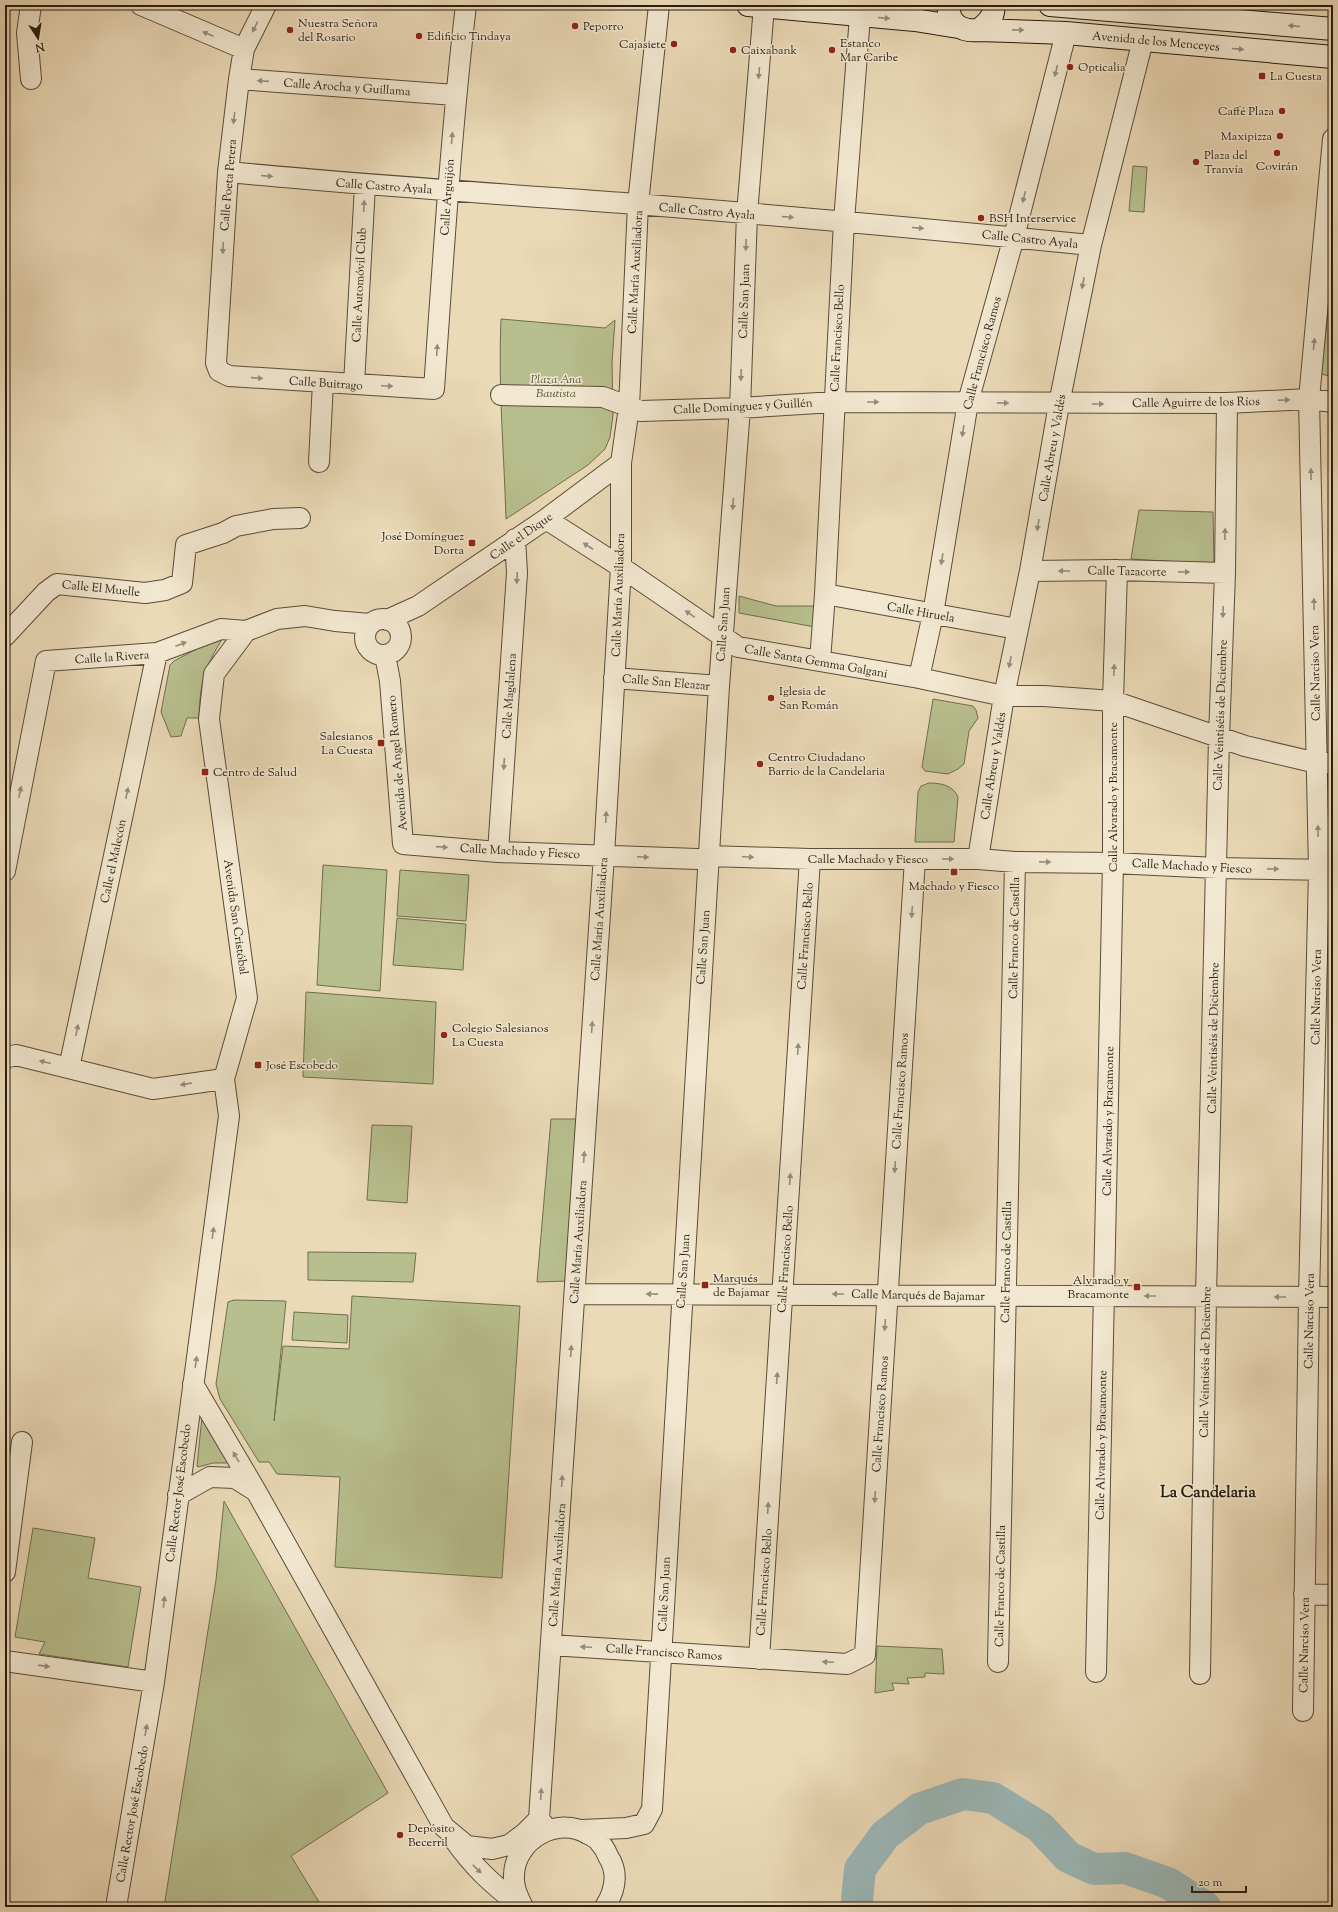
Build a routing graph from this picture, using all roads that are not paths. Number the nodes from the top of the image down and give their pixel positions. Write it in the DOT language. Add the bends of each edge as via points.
graph roads {
  1 [pos="31,5"];
  2 [pos="141,5"];
  3 [pos="266,5"];
  4 [pos="466,5"];
  5 [pos="659,5"];
  6 [pos="949,5"];
  7 [pos="993,5"];
  8 [pos="1050,5"];
  9 [pos="756,6"];
  10 [pos="860,16"];
  11 [pos="969,28"];
  12 [pos="1333,29"];
  13 [pos="1066,33"];
  14 [pos="1144,40"];
  15 [pos="244,49"];
  16 [pos="1333,57"];
  17 [pos="32,79"];
  18 [pos="239,80"];
  19 [pos="455,95"];
  20 [pos="1333,139"];
  21 [pos="228,172"];
  22 [pos="365,185"];
  23 [pos="447,190"];
  24 [pos="638,204"];
  25 [pos="747,214"];
  26 [pos="844,221"];
  27 [pos="1014,237"];
  28 [pos="1091,245"];
  29 [pos="219,371"];
  30 [pos="323,382"];
  31 [pos="354,384"];
  32 [pos="434,389"];
  33 [pos="501,395"];
  34 [pos="1309,399"];
  35 [pos="834,402"];
  36 [pos="968,402"];
  37 [pos="1333,402"];
  38 [pos="1227,403"];
  39 [pos="1059,404"];
  40 [pos="629,407"];
  41 [pos="740,408"];
  42 [pos="319,462"];
  43 [pos="621,463"];
  44 [pos="300,518"];
  45 [pos="546,519"];
  46 [pos="515,540"];
  47 [pos="621,567"];
  48 [pos="1117,570"];
  49 [pos="1030,571"];
  50 [pos="1225,573"];
  51 [pos="825,594"];
  52 [pos="933,614"];
  53 [pos="381,629"];
  54 [pos="1017,629"];
  55 [pos="246,631"];
  56 [pos="5,636"];
  57 [pos="722,636"];
  58 [pos="156,654"];
  59 [pos="385,655"];
  60 [pos="820,661"];
  61 [pos="614,678"];
  62 [pos="919,678"];
  63 [pos="719,686"];
  64 [pos="1004,696"];
  65 [pos="1113,701"];
  66 [pos="1219,738"];
  67 [pos="1325,763"];
  68 [pos="403,844"];
  69 [pos="498,852"];
  70 [pos="604,856"];
  71 [pos="709,856"];
  72 [pos="915,859"];
  73 [pos="978,859"];
  74 [pos="810,860"];
  75 [pos="1015,862"];
  76 [pos="1113,863"];
  77 [pos="1217,868"];
  78 [pos="1326,870"];
  79 [pos="5,871"];
  80 [pos="5,1058"];
  81 [pos="68,1068"];
  82 [pos="224,1079"];
  83 [pos="575,1294"];
  84 [pos="887,1294"];
  85 [pos="682,1295"];
  86 [pos="782,1295"];
  87 [pos="1005,1296"];
  88 [pos="1105,1296"];
  89 [pos="1206,1296"];
  90 [pos="1309,1297"];
  91 [pos="1333,1297"];
  92 [pos="193,1384"];
  93 [pos="22,1442"];
  94 [pos="256,1491"];
  95 [pos="178,1495"];
  96 [pos="5,1572"];
  97 [pos="1304,1594"];
  98 [pos="1333,1595"];
  99 [pos="551,1645"];
  100 [pos="660,1652"];
  101 [pos="759,1659"];
  102 [pos="5,1660"];
  103 [pos="998,1662"];
  104 [pos="1096,1672"];
  105 [pos="1200,1674"];
  106 [pos="154,1682"];
  107 [pos="1303,1711"];
  108 [pos="543,1824"];
  109 [pos="444,1827"];
  110 [pos="582,1830"];
  111 [pos="116,1907"];
  112 [pos="522,1907"];
  113 [pos="605,1907"];
  1 -- 17 [label="street" via="27,33"];
  15 -- 2 [label="street, one-way"];
  3 -- 15 [label="street, Calle Poeta Perera, one-way"];
  4 -- 19 [label="street, Calle Arguijón"];
  5 -- 24 [label="street, Calle María Auxiliadora"];
  6 -- 11 [label="main road" via="950,18"];
  7 -- 11 [label="main road" via="990,20"];
  12 -- 8 [label="main road, one-way"];
  9 -- 10 [label="main road, Avenida de los Menceyes"];
  9 -- 25 [label="street, Calle San Juan, one-way"];
  10 -- 11 [label="main road, Avenida de los Menceyes, one-way" via="915,20"];
  10 -- 26 [label="street, Calle Francisco Bello"];
  11 -- 13 [label="main road, Avenida de los Menceyes, one-way"];
  13 -- 14 [label="main road, Avenida de los Menceyes"];
  13 -- 27 [label="street, Calle Francisco Ramos, one-way"];
  14 -- 16 [label="main road, Avenida de los Menceyes, one-way"];
  14 -- 28 [label="street, Calle Abreu y Valdés"];
  15 -- 18 [label="street, Calle Poeta Perera"];
  19 -- 18 [label="street, Calle Arocha y Guillama, one-way"];
  18 -- 21 [label="street, Calle Poeta Perera, one-way"];
  23 -- 19 [label="street, Calle Arguijón, one-way"];
  34 -- 20 [label="street, Calle Narciso Vera, one-way"];
  21 -- 22 [label="street, Calle Castro Ayala, one-way"];
  21 -- 29 [label="street, Calle Poeta Perera, one-way" via="216,363"];
  22 -- 23 [label="street, Calle Castro Ayala"];
  31 -- 22 [label="street, Calle Automóvil Club, one-way"];
  23 -- 24 [label="street, Calle Castro Ayala"];
  32 -- 23 [label="street, Calle Arguijón, one-way"];
  24 -- 25 [label="street, Calle Castro Ayala"];
  24 -- 40 [label="street, Calle María Auxiliadora"];
  25 -- 26 [label="street, Calle Castro Ayala, one-way"];
  25 -- 41 [label="street, Calle San Juan, one-way"];
  26 -- 27 [label="street, Calle Castro Ayala, one-way"];
  26 -- 35 [label="street, Calle Francisco Bello"];
  27 -- 28 [label="street, Calle Castro Ayala"];
  27 -- 36 [label="street, Calle Francisco Ramos"];
  28 -- 39 [label="street, Calle Abreu y Valdés, one-way"];
  29 -- 30 [label="street, Calle Buitrago, one-way" via="229,376"];
  30 -- 31 [label="street, Calle Buitrago"];
  30 -- 42 [label="street"];
  31 -- 32 [label="street, Calle Buitrago, one-way"];
  33 -- 40 [label="street, Calle Domínguez y Guillén" via="603,397"];
  34 -- 37 [label="street, Calle Aguirre de los Ríos"];
  38 -- 34 [label="street, Calle Aguirre de los Ríos, one-way"];
  67 -- 34 [label="street, Calle Narciso Vera, one-way"];
  35 -- 36 [label="street, Calle Domínguez y Guillén, one-way"];
  35 -- 41 [label="street, Calle Domínguez y Guillén"];
  35 -- 51 [label="street, Calle Francisco Bello"];
  36 -- 39 [label="street, Calle Domínguez y Guillén, one-way"];
  36 -- 52 [label="street, Calle Francisco Ramos, one-way"];
  39 -- 38 [label="street, Calle Aguirre de los Ríos, one-way"];
  50 -- 38 [label="street, Calle Veintiséis de Diciembre, one-way"];
  39 -- 49 [label="street, Calle Abreu y Valdés, one-way"];
  40 -- 41 [label="street, Calle Domínguez y Guillén" via="641,411"];
  40 -- 43 [label="street, Calle María Auxiliadora"];
  41 -- 57 [label="street, Calle San Juan, one-way"];
  43 -- 45 [label="street, Calle el Dique"];
  43 -- 47 [label="street, Calle María Auxiliadora"];
  44 -- 56 [label="street, Calle El Muelle" via="273,519 236,526 186,545 182,583 165,590 145,593 57,584 46,592"];
  45 -- 46 [label="street, Calle el Dique"];
  47 -- 45 [label="street, Calle Santa Gemma Galgani, one-way"];
  46 -- 53 [label="street, Calle el Dique"];
  46 -- 69 [label="street, Calle Magdalena, one-way" via="517,573"];
  57 -- 47 [label="street, Calle Santa Gemma Galgani, one-way"];
  47 -- 61 [label="street, Calle María Auxiliadora"];
  48 -- 49 [label="street, Calle Tazacorte, one-way"];
  48 -- 50 [label="street, Calle Tazacorte, one-way"];
  65 -- 48 [label="street, Calle Alvarado y Bracamonte, one-way"];
  49 -- 54 [label="street, Calle Abreu y Valdés"];
  50 -- 66 [label="street, Calle Veintiséis de Diciembre, one-way"];
  51 -- 52 [label="street, Calle Hiruela"];
  51 -- 60 [label="street, Calle Francisco Bello"];
  52 -- 54 [label="street, Calle Hiruela"];
  52 -- 62 [label="street, Calle Francisco Ramos"];
  53 -- 55 [label="street" via="305,616 277,619"];
  53 -- 59 [label="street, Calle el Dique" via="399,645"];
  53 -- 59 [label="street" via="366,645 374,653"];
  54 -- 64 [label="street, Calle Abreu y Valdés, one-way"];
  58 -- 55 [label="street, Calle la Rivera, one-way" via="221,629"];
  55 -- 82 [label="street, Avenida San Cristóbal" via="214,674 209,719 247,998"];
  57 -- 60 [label="street, Calle Santa Gemma Galgani" via="738,648"];
  57 -- 63 [label="street, Calle San Juan"];
  79 -- 58 [label="street, Calle la Rivera, one-way" via="46,661"];
  81 -- 58 [label="street, Calle el Malecón, one-way"];
  59 -- 68 [label="street, Avenida de Angel Romero" via="390,681"];
  60 -- 62 [label="street, Calle Santa Gemma Galgani"];
  61 -- 63 [label="street, Calle San Eleazar"];
  70 -- 61 [label="street, Calle María Auxiliadora, one-way"];
  62 -- 64 [label="street, Calle Santa Gemma Galgani"];
  63 -- 71 [label="street, Calle San Juan"];
  64 -- 65 [label="street, Calle Santa Gemma Galgani"];
  64 -- 73 [label="street, Calle Abreu y Valdés"];
  65 -- 66 [label="street, Calle Santa Gemma Galgani"];
  65 -- 76 [label="street, Calle Alvarado y Bracamonte"];
  66 -- 67 [label="street, Calle Santa Gemma Galgani"];
  66 -- 77 [label="street, Calle Veintiséis de Diciembre"];
  78 -- 67 [label="street, Calle Narciso Vera, one-way"];
  68 -- 69 [label="street, Calle Machado y Fiesco, one-way"];
  69 -- 70 [label="street, Calle Machado y Fiesco"];
  70 -- 71 [label="street, Calle Machado y Fiesco, one-way" via="698,859"];
  83 -- 70 [label="street, Calle María Auxiliadora, one-way"];
  71 -- 74 [label="street, Calle Machado y Fiesco, one-way"];
  71 -- 85 [label="street, Calle San Juan"];
  72 -- 73 [label="street, Calle Machado y Fiesco, one-way"];
  72 -- 74 [label="street, Calle Machado y Fiesco"];
  72 -- 84 [label="street, Calle Francisco Ramos, one-way"];
  73 -- 75 [label="street, Calle Machado y Fiesco"];
  86 -- 74 [label="street, Calle Francisco Bello, one-way"];
  75 -- 76 [label="street, Calle Machado y Fiesco, one-way"];
  75 -- 87 [label="street, Calle Franco de Castilla"];
  76 -- 77 [label="street, Calle Machado y Fiesco"];
  76 -- 88 [label="street, Calle Alvarado y Bracamonte"];
  77 -- 78 [label="street, Calle Machado y Fiesco, one-way"];
  77 -- 89 [label="street, Calle Veintiséis de Diciembre"];
  78 -- 90 [label="street, Calle Narciso Vera"];
  81 -- 80 [label="street, one-way" via="16,1055"];
  82 -- 81 [label="street, one-way" via="153,1089"];
  92 -- 82 [label="street, Calle Rector José Escobedo, one-way" via="229,1116"];
  85 -- 83 [label="street, Calle Marqués de Bajamar, one-way"];
  99 -- 83 [label="street, Calle María Auxiliadora, one-way"];
  84 -- 86 [label="street, Calle Marqués de Bajamar, one-way"];
  84 -- 87 [label="street, Calle Marqués de Bajamar"];
  84 -- 101 [label="street, Calle Francisco Ramos, one-way" via="865,1655 847,1664"];
  85 -- 86 [label="street, Calle Marqués de Bajamar"];
  85 -- 100 [label="street, Calle San Juan"];
  101 -- 86 [label="street, Calle Francisco Bello, one-way"];
  87 -- 88 [label="street, Calle Marqués de Bajamar"];
  87 -- 103 [label="street, Calle Franco de Castilla"];
  89 -- 88 [label="street, Calle Marqués de Bajamar, one-way"];
  88 -- 104 [label="street, Calle Alvarado y Bracamonte"];
  90 -- 89 [label="street, Calle Marqués de Bajamar, one-way"];
  89 -- 105 [label="street, Calle Veintiséis de Diciembre"];
  90 -- 91 [label="street, Calle Marqués de Bajamar"];
  90 -- 97 [label="street, Calle Narciso Vera"];
  94 -- 92 [label="street, one-way"];
  92 -- 95 [label="street, Calle Rector José Escobedo"];
  93 -- 96 [label="street"];
  94 -- 95 [label="street" via="235,1478 210,1477"];
  94 -- 109 [label="street"];
  106 -- 95 [label="street, Calle Rector José Escobedo, one-way"];
  97 -- 98 [label="street"];
  97 -- 107 [label="street, Calle Narciso Vera"];
  100 -- 99 [label="street, Calle Francisco Ramos, one-way"];
  108 -- 99 [label="street, Calle María Auxiliadora, one-way"];
  100 -- 101 [label="street, Calle Francisco Ramos"];
  100 -- 110 [label="street, Calle San Juan" via="652,1809 644,1824 626,1828"];
  102 -- 106 [label="street, one-way"];
  111 -- 106 [label="street, Calle Rector José Escobedo, one-way"];
  108 -- 109 [label="street" via="509,1845 492,1849 467,1846"];
  108 -- 110 [label="street"];
  108 -- 112 [label="street" via="535,1837 523,1848 516,1863 516,1895"];
  109 -- 112 [label="street, one-way" via="470,1863 496,1888"];
  110 -- 113 [label="street" via="600,1841 614,1865 612,1897"];
}
